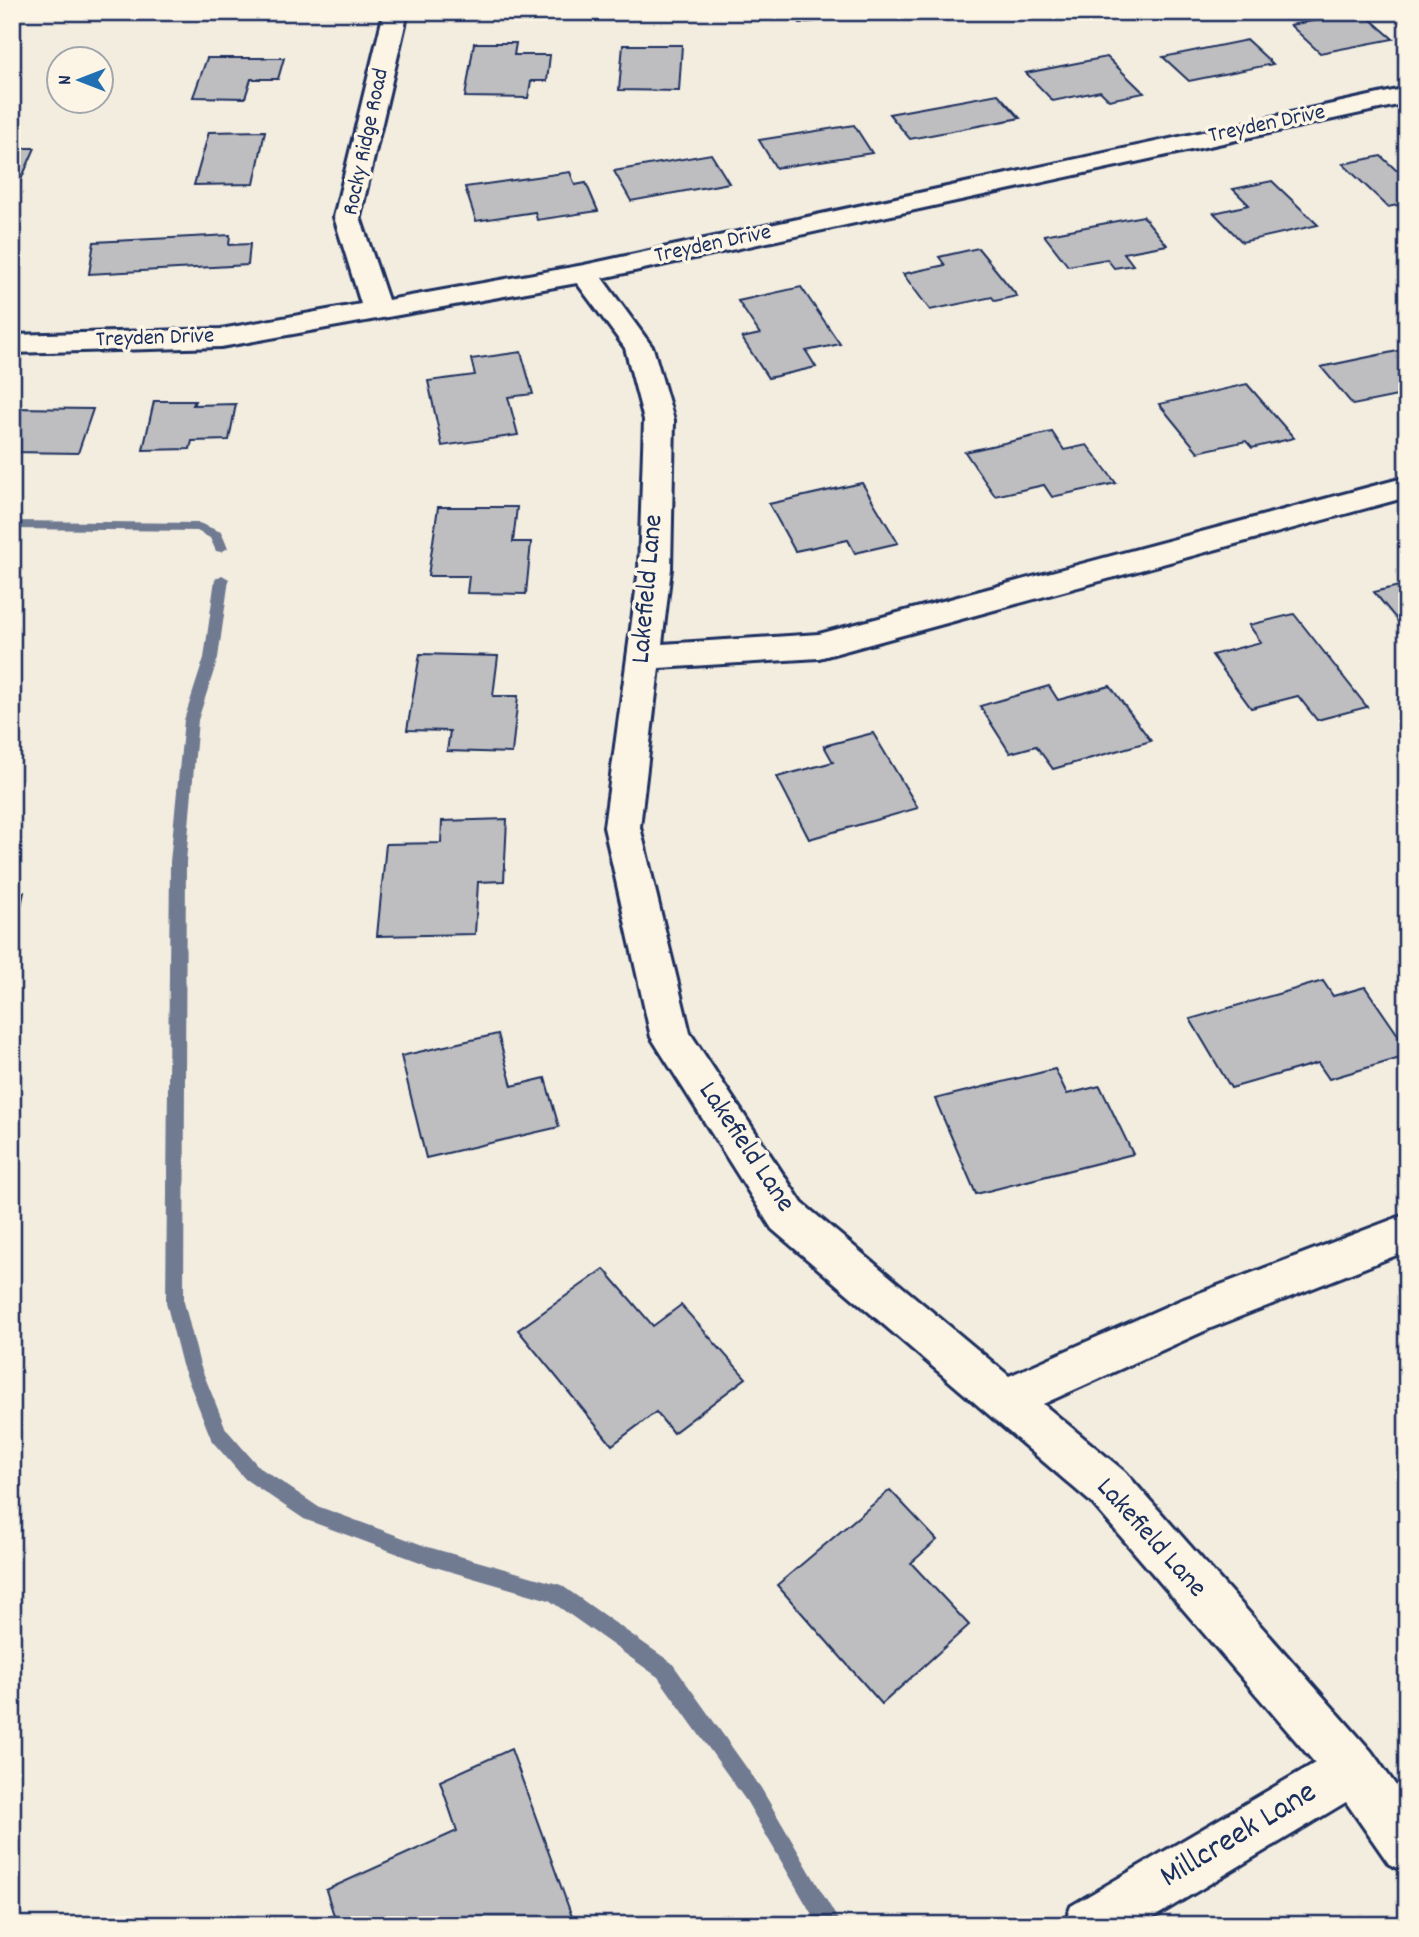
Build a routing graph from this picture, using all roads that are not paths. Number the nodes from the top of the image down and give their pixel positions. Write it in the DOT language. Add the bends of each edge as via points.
graph roads {
  1 [pos="396,12"];
  2 [pos="1407,94"];
  3 [pos="584,274"];
  4 [pos="377,310"];
  5 [pos="12,344"];
  6 [pos="1407,487"];
  7 [pos="644,657"];
  8 [pos="1407,1232"];
  9 [pos="1003,1400"];
  10 [pos="1353,1769"];
  11 [pos="1407,1846"];
  12 [pos="1090,1925"];
  1 -- 4 [label="street, Rocky Ridge Road" via="347,217"];
  2 -- 3 [label="street, Treyden Drive"];
  3 -- 4 [label="street, Treyden Drive"];
  3 -- 7 [label="street, Lakefield Lane" via="639,348 659,420 655,569"];
  4 -- 5 [label="street, Treyden Drive" via="221,338"];
  6 -- 7 [label="street" via="819,646"];
  7 -- 9 [label="street, Lakefield Lane" via="622,827 671,1037 787,1216"];
  8 -- 9 [label="street" via="1196,1314"];
  9 -- 10 [label="street, Lakefield Lane" via="1109,1488"];
  10 -- 11 [label="street, Lakefield Lane"];
  10 -- 12 [label="street, Millcreek Lane"];
}
